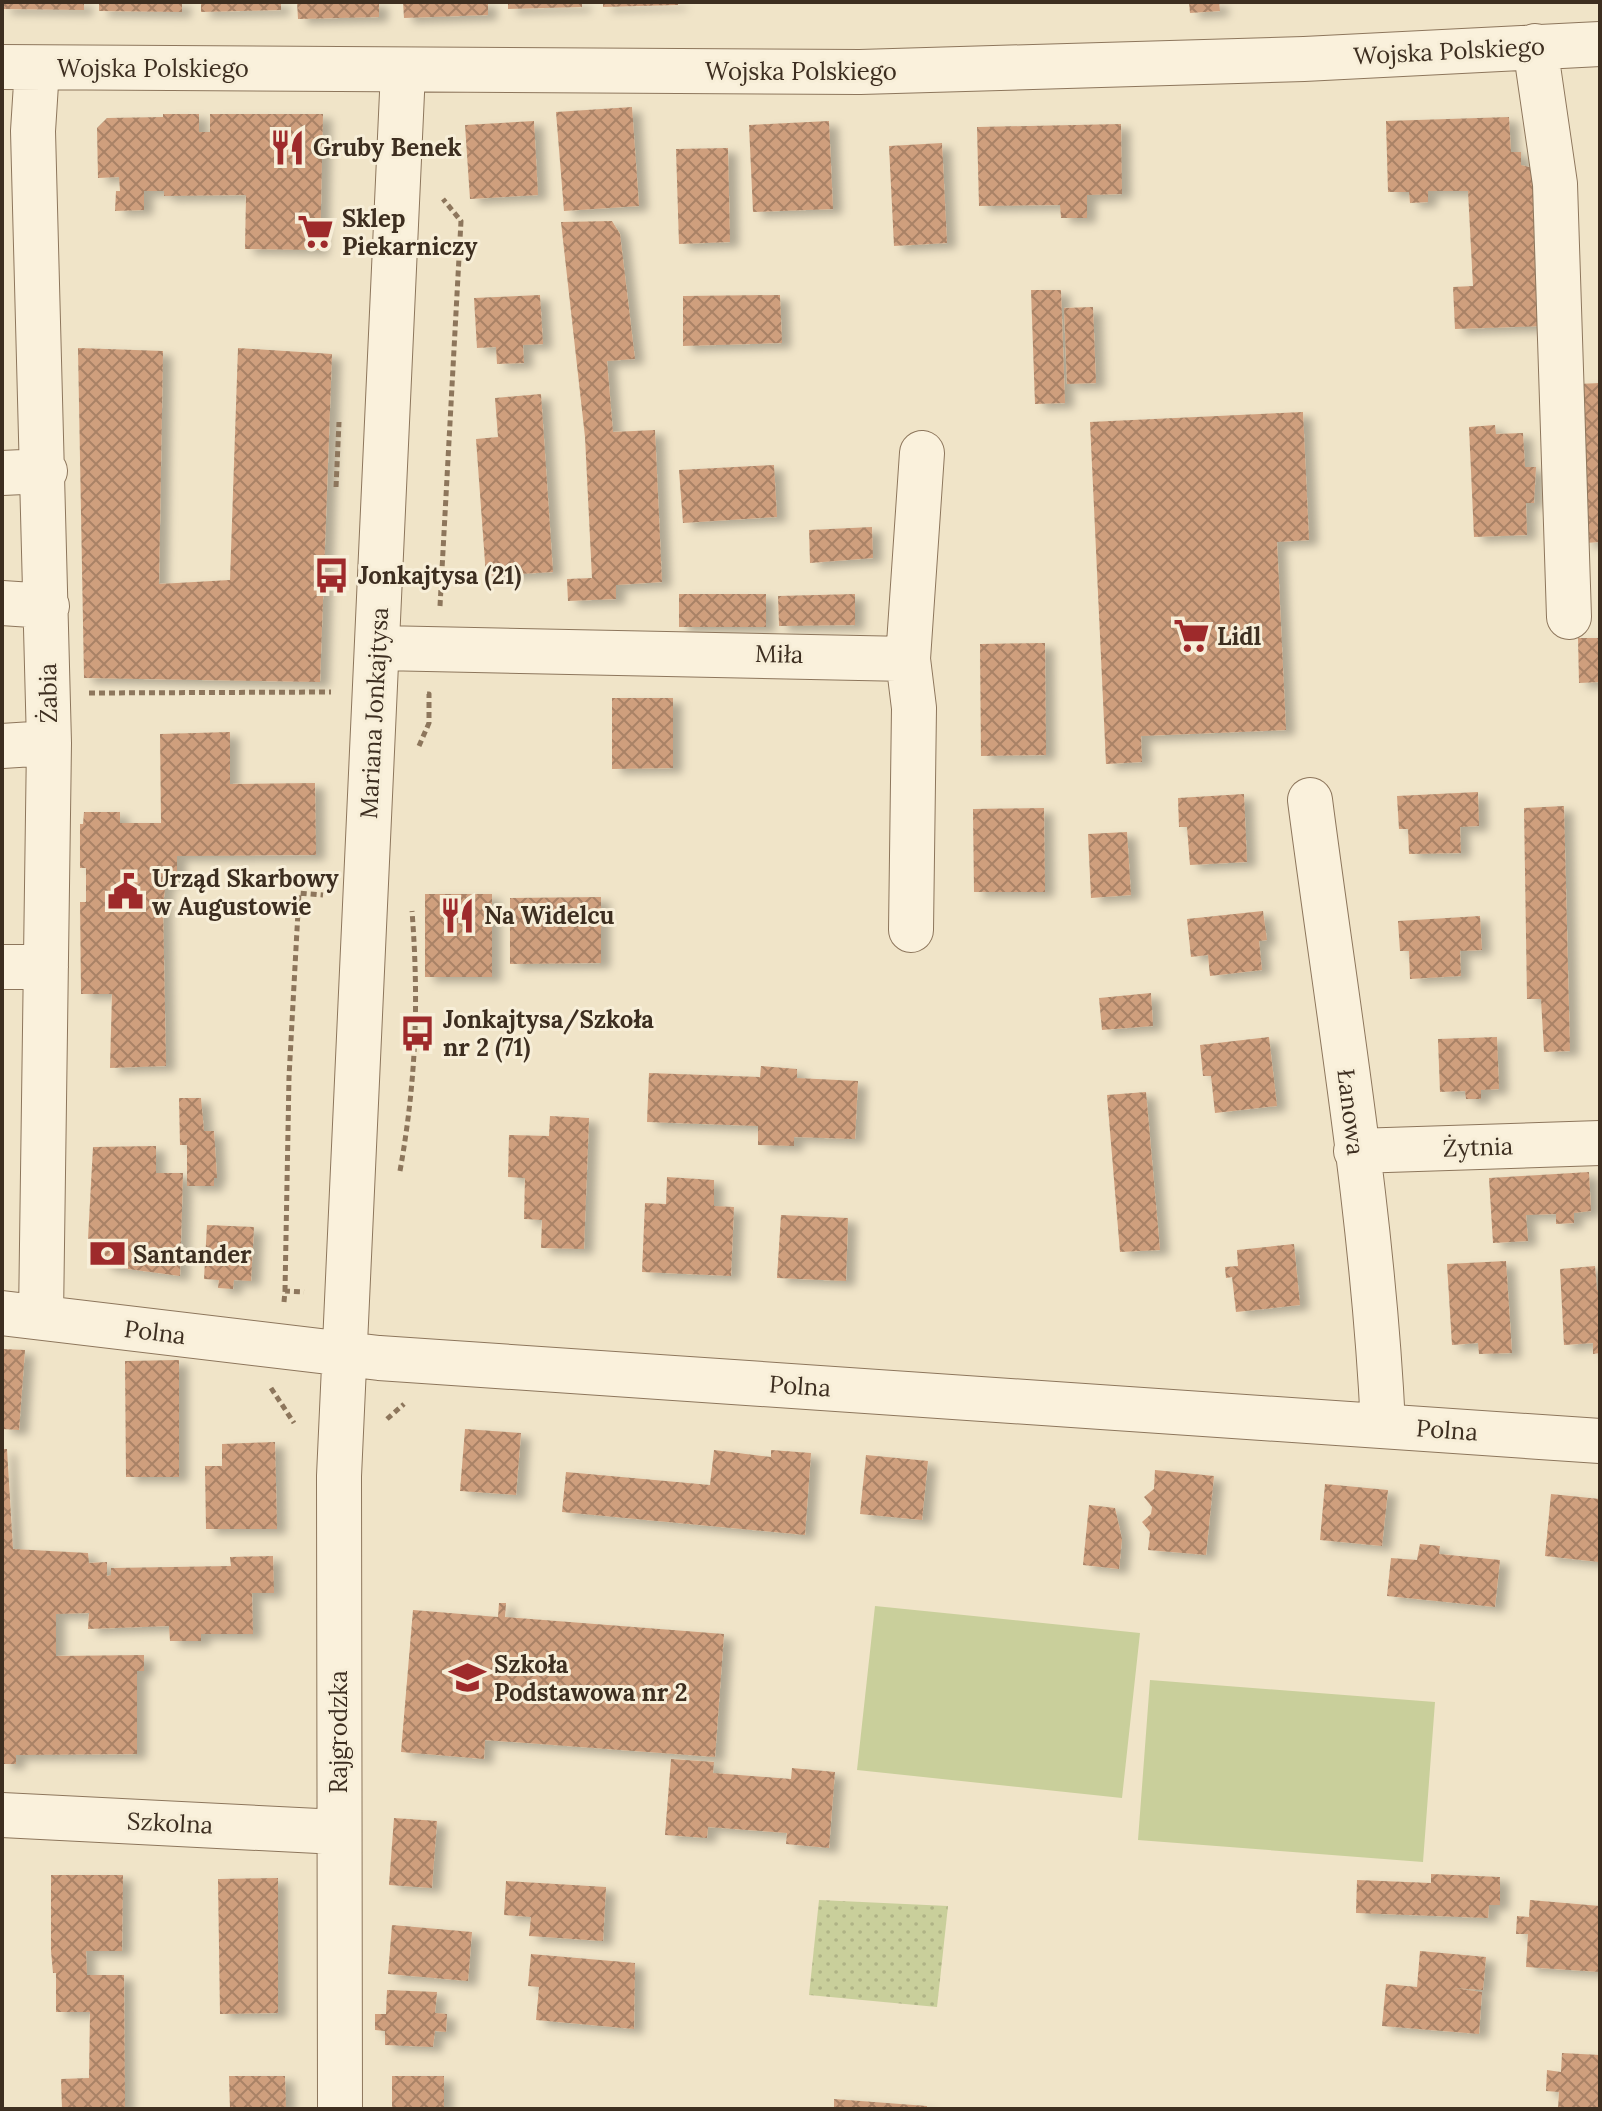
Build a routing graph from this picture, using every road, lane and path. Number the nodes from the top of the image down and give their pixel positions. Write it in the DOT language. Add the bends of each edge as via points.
graph roads {
  1 [pos="1600,44"];
  2 [pos="1535,46"];
  3 [pos="19,68"];
  4 [pos="403,71"];
  5 [pos="922,453"];
  6 [pos="45,471"];
  7 [pos="2,473"];
  8 [pos="2,603"];
  9 [pos="47,606"];
  10 [pos="1569,617"];
  11 [pos="380,648"];
  12 [pos="908,659"];
  13 [pos="376,692"];
  14 [pos="48,694"];
  15 [pos="49,743"];
  16 [pos="2,746"];
  17 [pos="1310,800"];
  18 [pos="911,930"];
  19 [pos="2,967"];
  20 [pos="46,967"];
  21 [pos="1600,1143"];
  22 [pos="1356,1151"];
  23 [pos="21,1315"];
  24 [pos="344,1355"];
  25 [pos="263,1382"];
  26 [pos="1383,1425"];
  27 [pos="295,1433"];
  28 [pos="1600,1441"];
  29 [pos="2,1815"];
  30 [pos="338,1832"];
  31 [pos="340,2109"];
  1 -- 2 [label="street, Wojska Polskiego"];
  2 -- 4 [label="street, Wojska Polskiego" via="1304,59 860,72"];
  2 -- 10 [label="street" via="1555,184"];
  3 -- 4 [label="street, Wojska Polskiego"];
  3 -- 6 [label="street, Żabia" via="33,131"];
  4 -- 11 [label="street, Mariana Jonkajtysa"];
  5 -- 12 [label="street"];
  6 -- 7 [label="street"];
  6 -- 9 [label="street, Żabia"];
  8 -- 9 [label="street"];
  9 -- 14 [label="street, Żabia"];
  11 -- 12 [label="street, Miła"];
  11 -- 13 [label="street, Mariana Jonkajtysa"];
  12 -- 18 [label="street" via="914,708"];
  13 -- 14 [label="path"];
  13 -- 24 [label="street, Mariana Jonkajtysa"];
  14 -- 15 [label="street, Żabia"];
  15 -- 16 [label="street"];
  15 -- 20 [label="street, Żabia"];
  17 -- 22 [label="street, Łanowa"];
  19 -- 20 [label="street"];
  20 -- 23 [label="street, Żabia"];
  21 -- 22 [label="street, Żytnia"];
  22 -- 26 [label="street, Łanowa"];
  23 -- 24 [label="street, Polna"];
  24 -- 26 [label="street, Polna"];
  24 -- 30 [label="street, Rajgrodzka"];
  25 -- 27 [label="path" via="294,1421"];
  26 -- 28 [label="street, Polna"];
  29 -- 30 [label="street, Szkolna"];
  30 -- 31 [label="street, Rajgrodzka"];
}
